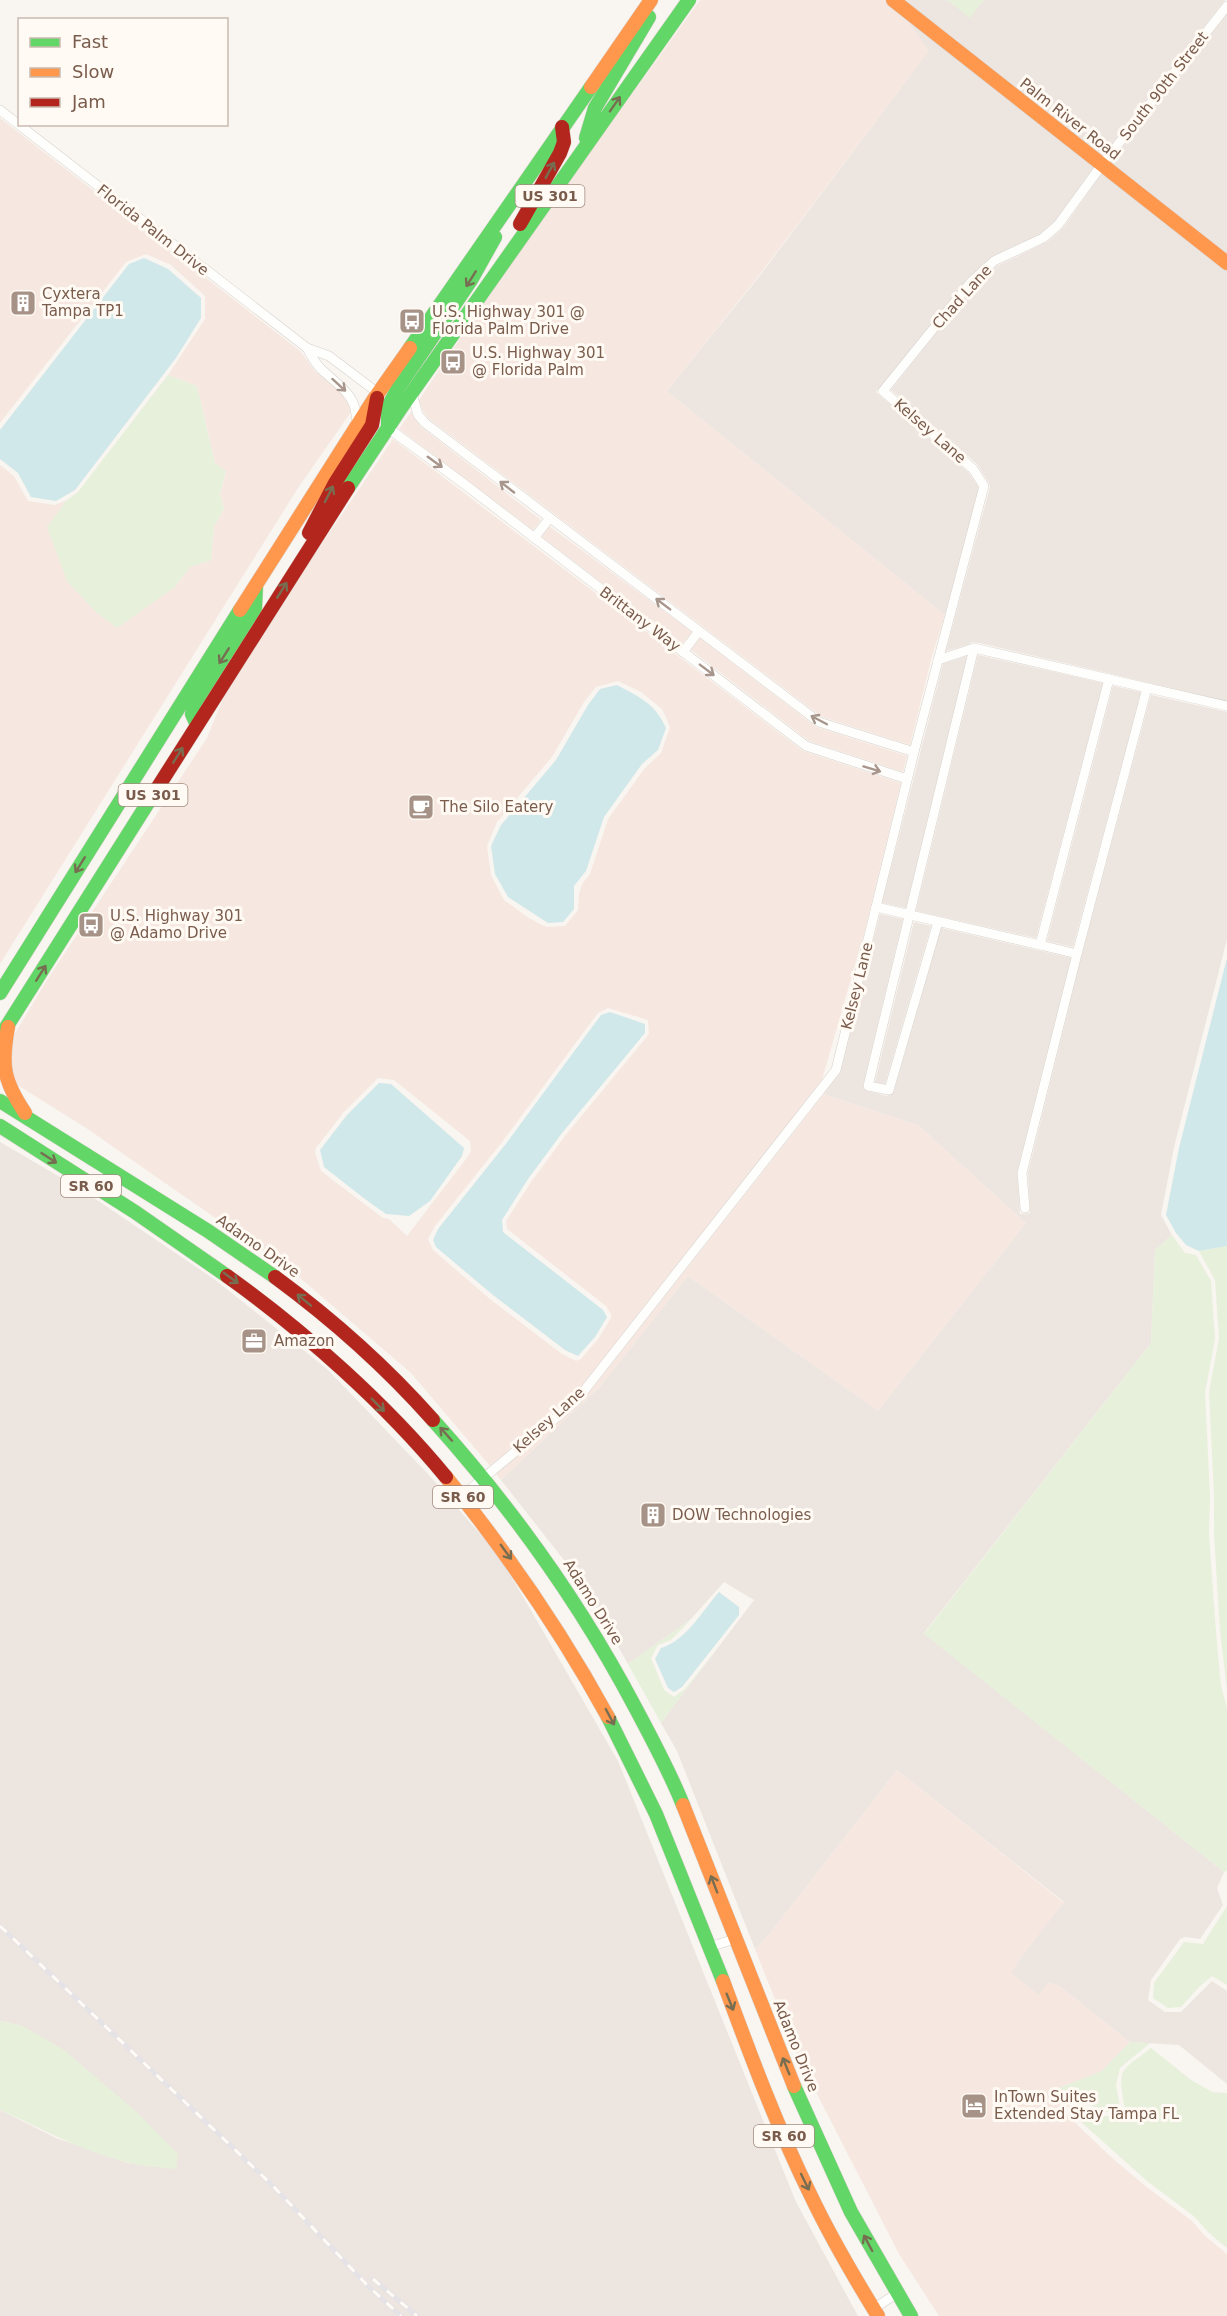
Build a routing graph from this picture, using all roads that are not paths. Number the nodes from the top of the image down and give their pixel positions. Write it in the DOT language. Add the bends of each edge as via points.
graph roads {
  1 [pos="651,0"];
  2 [pos="656,0"];
  3 [pos="689,0"];
  4 [pos="893,0"];
  5 [pos="1227,6"];
  6 [pos="0,110"];
  7 [pos="18,124"];
  8 [pos="21,126"];
  9 [pos="562,127"];
  10 [pos="585,146"];
  11 [pos="1101,166"];
  12 [pos="506,208"];
  13 [pos="1227,263"];
  14 [pos="480,294"];
  15 [pos="307,348"];
  16 [pos="883,391"];
  17 [pos="411,392"];
  18 [pos="378,393"];
  19 [pos="356,428"];
  20 [pos="388,428"];
  21 [pos="549,519"];
  22 [pos="534,538"];
  23 [pos="297,566"];
  24 [pos="256,586"];
  25 [pos="699,631"];
  26 [pos="974,648"];
  27 [pos="683,652"];
  28 [pos="938,660"];
  29 [pos="1109,679"];
  30 [pos="1148,688"];
  31 [pos="1227,706"];
  32 [pos="197,725"];
  33 [pos="914,752"];
  34 [pos="907,779"];
  35 [pos="876,907"];
  36 [pos="910,915"];
  37 [pos="938,922"];
  38 [pos="1040,945"];
  39 [pos="1077,954"];
  40 [pos="0,993"];
  41 [pos="9,1023"];
  42 [pos="0,1037"];
  43 [pos="0,1101"];
  44 [pos="26,1116"];
  45 [pos="0,1126"];
  46 [pos="0,1136"];
  47 [pos="25,1142"];
  48 [pos="1025,1208"];
  49 [pos="484,1478"];
  50 [pos="462,1496"];
  51 [pos="735,1939"];
  52 [pos="709,1947"];
  53 [pos="896,2294"];
  54 [pos="876,2313"];
  55 [pos="911,2316"];
  1 -- 9 [label="main road, US 301"];
  2 -- 10 [label="main road" via="645,26 598,103"];
  10 -- 3 [label="main road, US 301, one-way"];
  4 -- 11 [label="main road, Palm River Road"];
  5 -- 11 [label="street, South 90th Street"];
  6 -- 7 [label="street, Florida Palm Drive"];
  8 -- 15 [label="street, Florida Palm Drive"];
  9 -- 12 [label="main road, US 301"];
  14 -- 9 [label="main road, one-way" via="560,153"];
  10 -- 14 [label="main road, US 301"];
  11 -- 13 [label="main road, Palm River Road"];
  11 -- 16 [label="street, Chad Lane" via="1059,225 1043,238 994,261 971,282"];
  12 -- 18 [label="main road, US 301"];
  12 -- 20 [label="main road, one-way" via="471,280 398,388 388,407"];
  14 -- 17 [label="main road, US 301"];
  15 -- 18 [label="street, Florida Palm Drive" via="329,356"];
  15 -- 19 [label="street, Florida Palm Drive, one-way" via="318,367 345,389 353,401"];
  16 -- 28 [label="street, Kelsey Lane" via="973,469 984,486"];
  17 -- 20 [label="main road, US 301"];
  21 -- 17 [label="street, Brittany Way, one-way" via="424,423"];
  18 -- 19 [label="main road, US 301"];
  23 -- 18 [label="main road, one-way" via="335,483 372,425"];
  19 -- 24 [label="main road, US 301"];
  20 -- 22 [label="street, Brittany Way, one-way"];
  20 -- 23 [label="main road, US 301"];
  21 -- 22 [label="street"];
  25 -- 21 [label="street, Brittany Way, one-way"];
  22 -- 27 [label="street, Brittany Way"];
  32 -- 23 [label="main road, US 301, one-way"];
  24 -- 32 [label="main road, one-way" via="255,608 194,704 192,714"];
  24 -- 40 [label="main road, US 301, one-way"];
  25 -- 27 [label="street"];
  33 -- 25 [label="street, Brittany Way, one-way" via="819,722"];
  26 -- 28 [label="street"];
  26 -- 29 [label="street"];
  26 -- 36 [label="street"];
  27 -- 34 [label="street, Brittany Way, one-way" via="806,746"];
  28 -- 33 [label="street, Kelsey Lane"];
  29 -- 30 [label="street"];
  29 -- 38 [label="street"];
  30 -- 31 [label="street"];
  30 -- 39 [label="street"];
  41 -- 32 [label="main road, US 301, one-way"];
  33 -- 34 [label="street, Kelsey Lane"];
  34 -- 35 [label="street, Kelsey Lane"];
  35 -- 36 [label="street"];
  35 -- 49 [label="street, Kelsey Lane" via="836,1070 576,1401"];
  36 -- 37 [label="street"];
  36 -- 37 [label="street" via="868,1086 889,1090"];
  37 -- 38 [label="street"];
  38 -- 39 [label="street"];
  39 -- 48 [label="street" via="1022,1173"];
  41 -- 42 [label="main road, US 301"];
  41 -- 44 [label="main road" via="1,1070"];
  43 -- 44 [label="main road, Adamo Drive / SR 60"];
  49 -- 44 [label="main road, Adamo Drive / SR 60, one-way" via="374,1358 296,1293 192,1220"];
  45 -- 47 [label="main road, SR 60"];
  46 -- 47 [label="main road"];
  47 -- 50 [label="main road, SR 60, one-way" via="183,1245 266,1305 358,1384"];
  49 -- 50 [label="street, Kelsey Lane"];
  51 -- 49 [label="main road, Adamo Drive / SR 60, one-way" via="681,1799 619,1675 557,1575"];
  50 -- 52 [label="main road, SR 60, one-way" via="546,1608 594,1688 636,1769"];
  51 -- 52 [label="street"];
  53 -- 51 [label="main road, Adamo Drive / SR 60, one-way" via="825,2158"];
  52 -- 54 [label="main road, SR 60, one-way" via="800,2172"];
  53 -- 54 [label="street"];
  53 -- 55 [label="main road, Adamo Drive / SR 60"];
}
